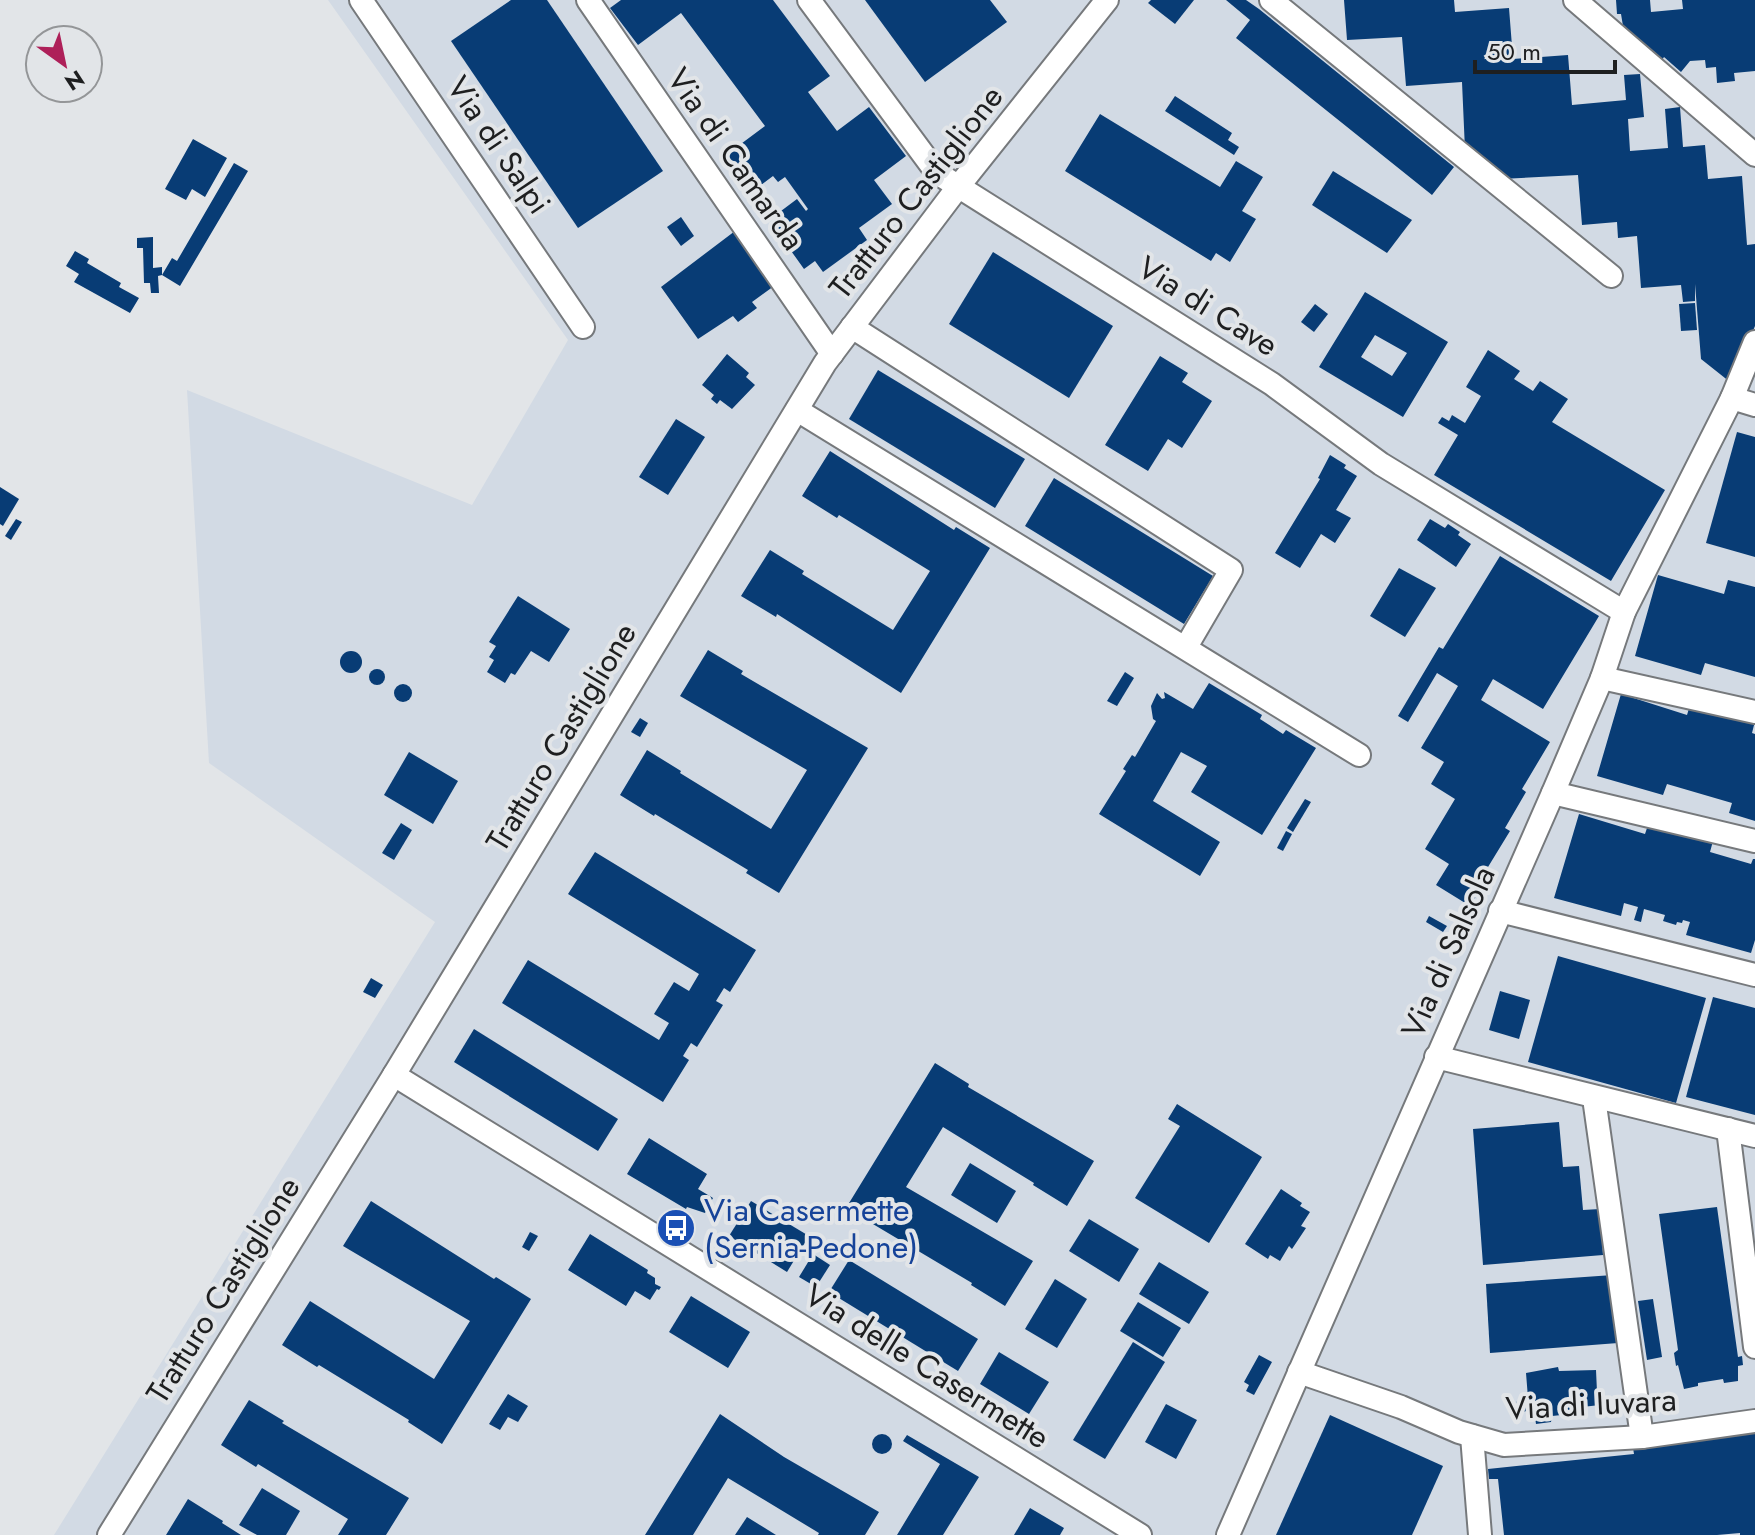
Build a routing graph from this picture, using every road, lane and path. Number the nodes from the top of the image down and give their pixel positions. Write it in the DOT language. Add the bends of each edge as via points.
graph roads {
  1 [pos="361,0"];
  2 [pos="588,0"];
  3 [pos="809,0"];
  4 [pos="1107,0"];
  5 [pos="1271,0"];
  6 [pos="1575,0"];
  7 [pos="1755,155"];
  8 [pos="958,187"];
  9 [pos="1611,276"];
  10 [pos="583,327"];
  11 [pos="852,327"];
  12 [pos="1755,342"];
  13 [pos="832,354"];
  14 [pos="1732,398"];
  15 [pos="1755,405"];
  16 [pos="797,410"];
  17 [pos="1624,612"];
  18 [pos="1186,647"];
  19 [pos="1602,678"];
  20 [pos="1755,712"];
  21 [pos="1359,755"];
  22 [pos="1553,793"];
  23 [pos="1755,841"];
  24 [pos="1500,911"];
  25 [pos="1755,975"];
  26 [pos="1436,1057"];
  27 [pos="394,1075"];
  28 [pos="1594,1098"];
  29 [pos="1728,1129"];
  30 [pos="1755,1136"];
  31 [pos="1755,1347"];
  32 [pos="1299,1372"];
  33 [pos="1755,1421"];
  34 [pos="1472,1436"];
  35 [pos="1642,1437"];
  36 [pos="109,1535"];
  37 [pos="1140,1535"];
  38 [pos="1228,1535"];
  39 [pos="1480,1535"];
  1 -- 10 [label="street, Via di Salpi"];
  2 -- 13 [label="street, Via di Camarda"];
  3 -- 8 [label="street, Via di Cave" via="937,173"];
  4 -- 8 [label="street, Tratturo Castiglione"];
  5 -- 9 [label="street"];
  6 -- 7 [label="street"];
  8 -- 11 [label="street, Tratturo Castiglione"];
  8 -- 17 [label="street, Via di Cave" via="1272,384 1381,464"];
  11 -- 13 [label="street, Tratturo Castiglione"];
  11 -- 18 [label="street" via="1231,570"];
  12 -- 14 [label="street, Via di Salsola"];
  13 -- 16 [label="street, Tratturo Castiglione"];
  14 -- 15 [label="street"];
  14 -- 17 [label="street, Via di Salsola"];
  16 -- 18 [label="street"];
  16 -- 27 [label="street, Tratturo Castiglione"];
  17 -- 19 [label="street, Via di Salsola"];
  18 -- 21 [label="street"];
  19 -- 20 [label="street"];
  19 -- 22 [label="street, Via di Salsola"];
  22 -- 23 [label="street"];
  22 -- 24 [label="street, Via di Salsola"];
  24 -- 25 [label="street"];
  24 -- 26 [label="street, Via di Salsola"];
  26 -- 28 [label="street"];
  26 -- 32 [label="street, Via di Salsola"];
  27 -- 36 [label="street, Tratturo Castiglione"];
  27 -- 37 [label="street, Via delle Casermette"];
  28 -- 29 [label="street"];
  28 -- 35 [label="street"];
  29 -- 30 [label="street"];
  29 -- 31 [label="street"];
  32 -- 34 [label="street, Via di Iuvara"];
  32 -- 38 [label="street, Via di Salsola"];
  33 -- 35 [label="street, Via di Iuvara"];
  34 -- 35 [label="street, Via di Iuvara" via="1504,1445"];
  34 -- 39 [label="street"];
}
